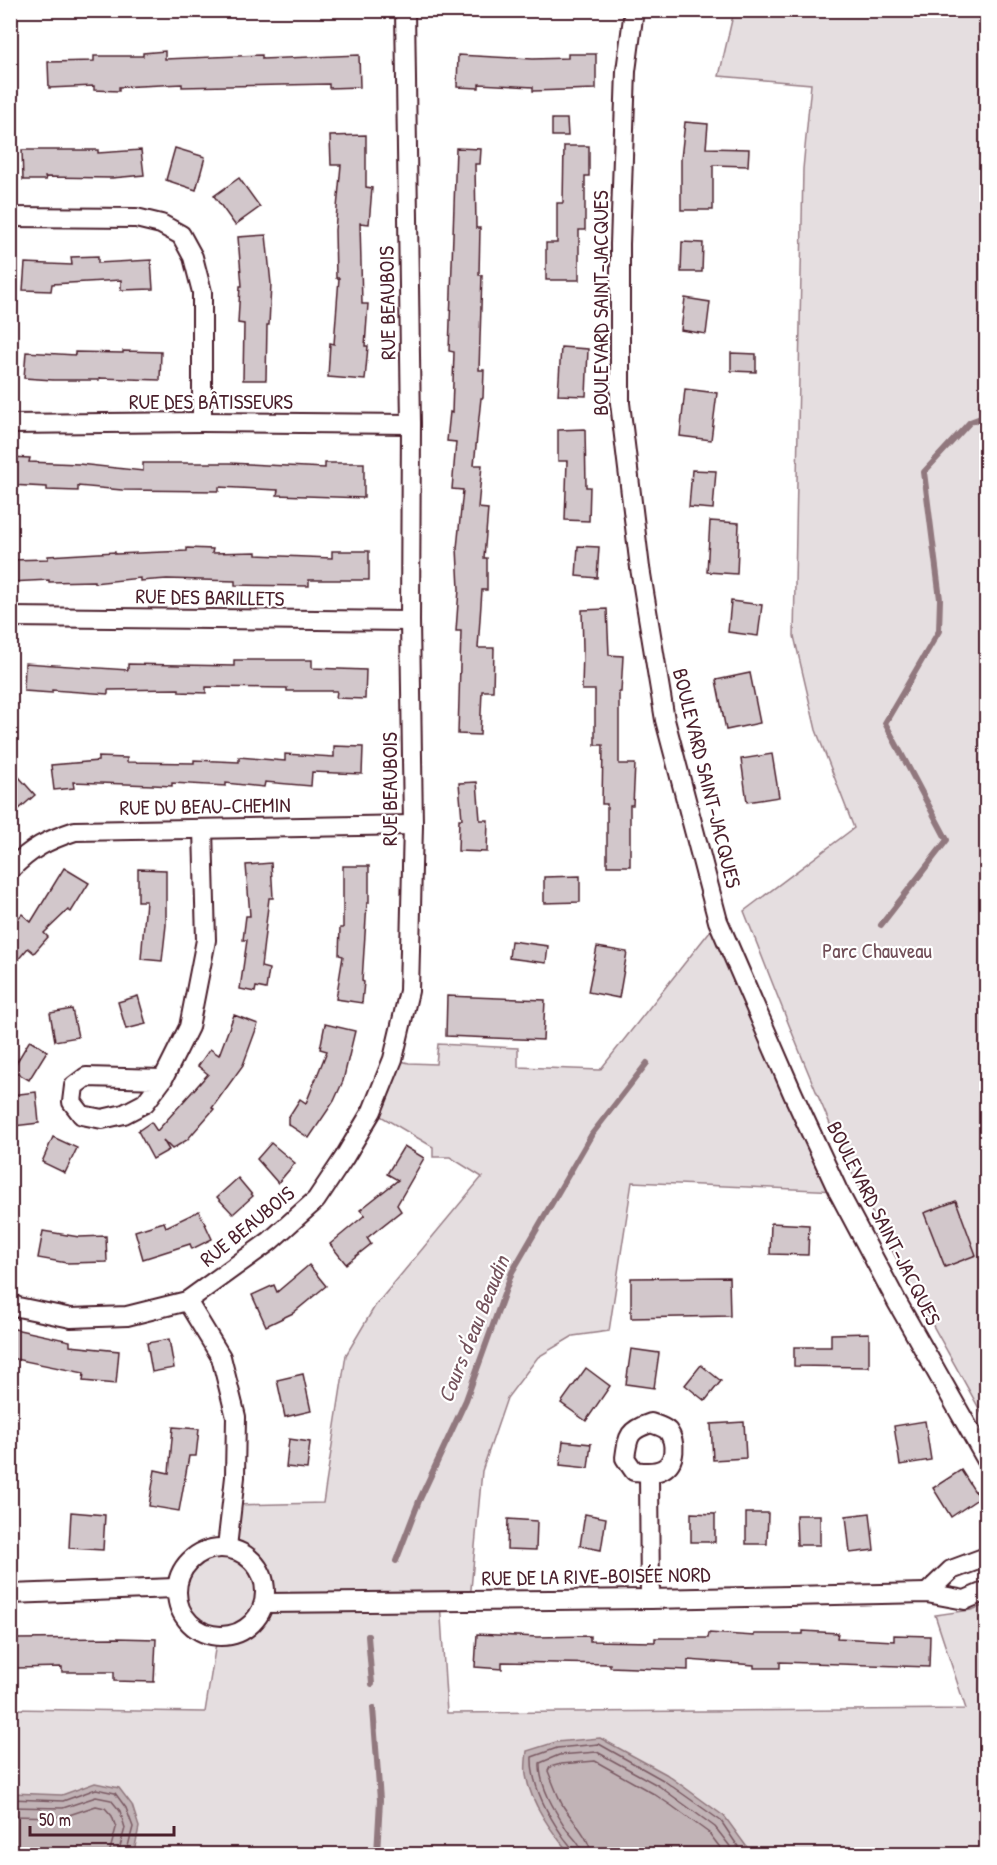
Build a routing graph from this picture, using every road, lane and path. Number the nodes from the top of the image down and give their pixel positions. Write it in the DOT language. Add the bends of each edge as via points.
graph roads {
  1 [pos="405,10"];
  2 [pos="634,10"];
  3 [pos="10,217"];
  4 [pos="202,422"];
  5 [pos="10,424"];
  6 [pos="411,424"];
  7 [pos="10,617"];
  8 [pos="410,621"];
  9 [pos="413,825"];
  10 [pos="204,829"];
  11 [pos="10,870"];
  12 [pos="163,1079"];
  13 [pos="187,1301"];
  14 [pos="10,1303"];
  15 [pos="987,1459"];
  16 [pos="649,1473"];
  17 [pos="227,1547"];
  18 [pos="987,1557"];
  19 [pos="176,1588"];
  20 [pos="987,1591"];
  21 [pos="927,1593"];
  22 [pos="10,1594"];
  23 [pos="650,1599"];
  24 [pos="265,1602"];
  1 -- 6 [label="street, RUE BEAUBOIS"];
  2 -- 15 [label="street, BOULEVARD SAINT-JACQUES" via="625,94 620,403 640,568 665,720 718,921 838,1191"];
  3 -- 4 [label="street" via="136,218 161,224 181,235 193,257 202,292"];
  4 -- 5 [label="street, RUE DES BÂTISSEURS"];
  4 -- 6 [label="street, RUE DES BÂTISSEURS"];
  6 -- 8 [label="street, RUE BEAUBOIS"];
  7 -- 8 [label="street, RUE DES BARILLETS"];
  8 -- 9 [label="street, RUE BEAUBOIS"];
  9 -- 10 [label="street, RUE DU BEAU-CHEMIN"];
  9 -- 13 [label="street, RUE BEAUBOIS" via="409,991 393,1059 372,1111 315,1200 270,1241"];
  10 -- 11 [label="street, RUE DU BEAU-CHEMIN" via="75,831 46,841"];
  10 -- 12 [label="street" via="206,940 189,1028"];
  13 -- 14 [label="street, RUE BEAUBOIS" via="127,1316 71,1318"];
  13 -- 17 [label="street" via="221,1357 236,1417 235,1477"];
  16 -- 23 [label="street"];
  17 -- 19 [label="street" via="202,1551 182,1568"];
  17 -- 24 [label="street" via="255,1562 265,1583"];
  18 -- 21 [label="street" via="951,1570"];
  19 -- 22 [label="street"];
  19 -- 24 [label="street" via="178,1608 190,1625 217,1637 242,1632 256,1620"];
  20 -- 21 [label="street, RUE DE LA RIVE-BOISÉE NORD" via="965,1599"];
  21 -- 23 [label="street, RUE DE LA RIVE-BOISÉE NORD"];
  23 -- 24 [label="street, RUE DE LA RIVE-BOISÉE NORD"];
}
